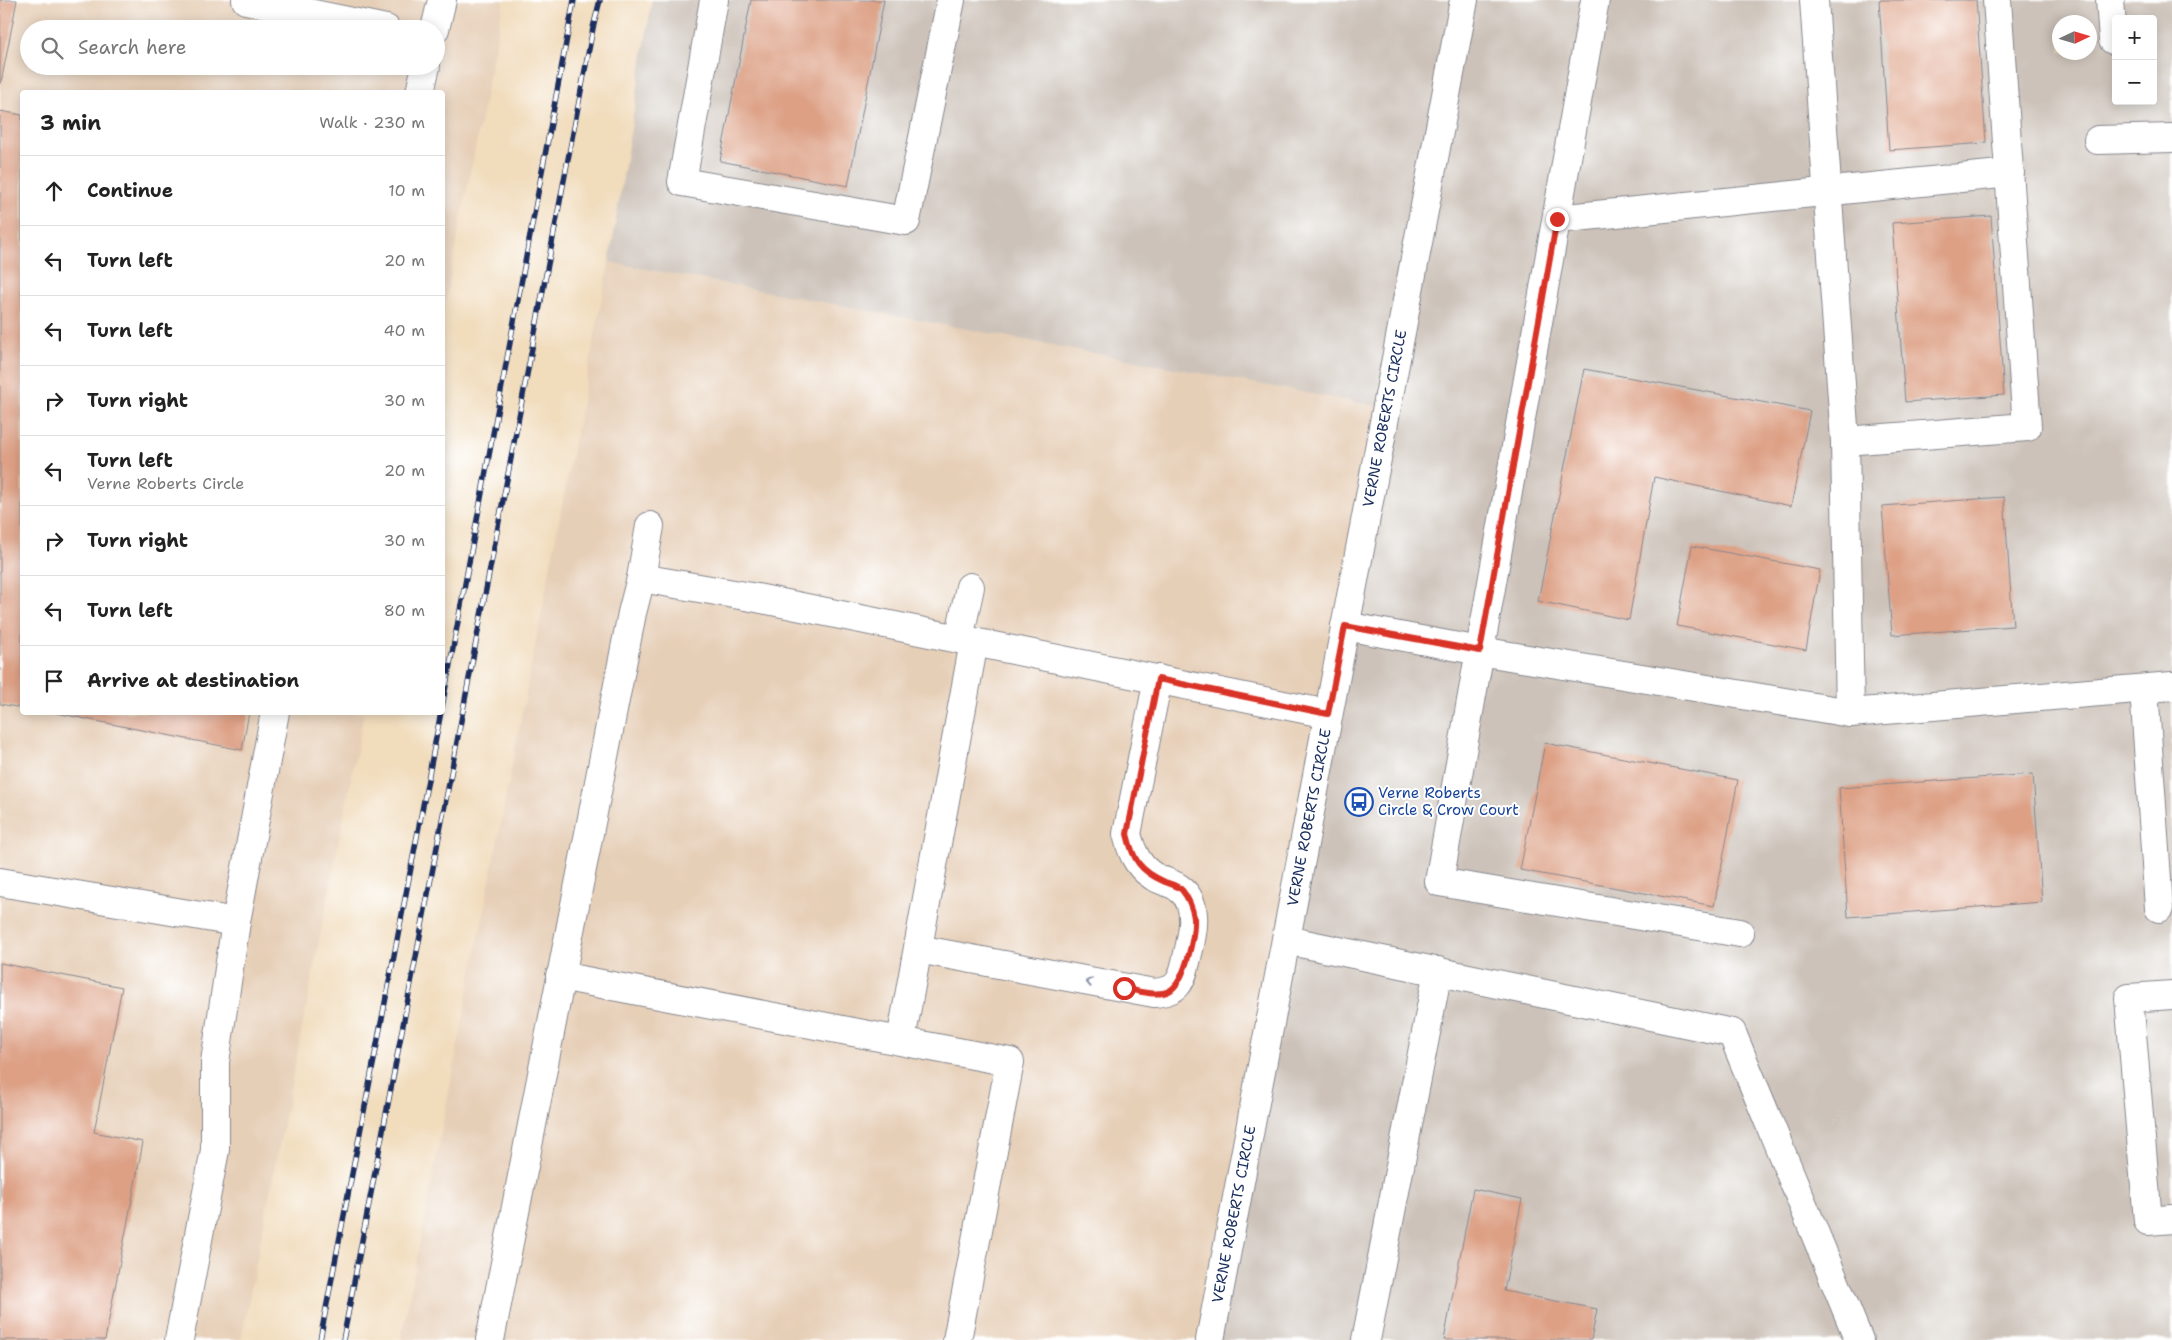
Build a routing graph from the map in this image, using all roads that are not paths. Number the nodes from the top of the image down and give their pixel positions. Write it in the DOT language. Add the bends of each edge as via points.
graph roads {
  1 [pos="246,0"];
  2 [pos="442,0"];
  3 [pos="714,0"];
  4 [pos="951,0"];
  5 [pos="1464,0"];
  6 [pos="1596,0"];
  7 [pos="1814,0"];
  8 [pos="1997,0"];
  9 [pos="2110,0"];
  10 [pos="343,20"];
  11 [pos="437,20"];
  12 [pos="2112,27"];
  13 [pos="424,75"];
  14 [pos="420,90"];
  15 [pos="2172,138"];
  16 [pos="2098,140"];
  17 [pos="2010,173"];
  18 [pos="1827,192"];
  19 [pos="1557,219"];
  20 [pos="1845,441"];
  21 [pos="650,526"];
  22 [pos="641,578"];
  23 [pos="970,587"];
  24 [pos="1345,626"];
  25 [pos="967,641"];
  26 [pos="1480,651"];
  27 [pos="1158,679"];
  28 [pos="2172,686"];
  29 [pos="2144,689"];
  30 [pos="1328,714"];
  31 [pos="1850,714"];
  32 [pos="274,715"];
  33 [pos="0,882"];
  34 [pos="2159,908"];
  35 [pos="236,922"];
  36 [pos="1740,933"];
  37 [pos="1286,940"];
  38 [pos="918,949"];
  39 [pos="1438,971"];
  40 [pos="560,976"];
  41 [pos="2172,995"];
  42 [pos="901,1040"];
  43 [pos="2172,1219"];
  44 [pos="179,1340"];
  45 [pos="490,1340"];
  46 [pos="957,1340"];
  47 [pos="1210,1340"];
  48 [pos="1366,1340"];
  49 [pos="1859,1340"];
  1 -- 10 [label="street"];
  2 -- 11 [label="street"];
  3 -- 4 [label="street" via="682,182 906,221"];
  5 -- 24 [label="street, VERNE ROBERTS CIRCLE"];
  6 -- 19 [label="street"];
  7 -- 18 [label="street"];
  8 -- 17 [label="street"];
  9 -- 12 [label="street"];
  13 -- 14 [label="street"];
  15 -- 16 [label="street"];
  17 -- 18 [label="street"];
  17 -- 20 [label="street" via="2026,427"];
  18 -- 19 [label="street"];
  18 -- 20 [label="street"];
  19 -- 26 [label="street"];
  20 -- 31 [label="street"];
  21 -- 22 [label="street"];
  22 -- 25 [label="street"];
  22 -- 40 [label="street"];
  23 -- 25 [label="street"];
  24 -- 26 [label="street"];
  24 -- 30 [label="street, VERNE ROBERTS CIRCLE"];
  25 -- 27 [label="street"];
  25 -- 38 [label="street"];
  26 -- 31 [label="street"];
  26 -- 36 [label="street" via="1439,882"];
  27 -- 30 [label="street"];
  27 -- 38 [label="street, one-way" via="1127,834 1132,852 1148,874 1181,889 1190,904 1194,918 1193,935 1179,984 1168,992 1154,993"];
  28 -- 29 [label="street"];
  29 -- 31 [label="street"];
  29 -- 34 [label="street"];
  30 -- 37 [label="street, VERNE ROBERTS CIRCLE"];
  32 -- 35 [label="street"];
  33 -- 35 [label="street"];
  35 -- 44 [label="street" via="215,1062 215,1150"];
  37 -- 39 [label="street"];
  37 -- 47 [label="street, VERNE ROBERTS CIRCLE"];
  38 -- 42 [label="street"];
  39 -- 48 [label="street"];
  39 -- 49 [label="street" via="1732,1033"];
  40 -- 42 [label="street"];
  40 -- 45 [label="street"];
  41 -- 43 [label="street" via="2128,998 2148,1221"];
  42 -- 46 [label="street" via="1010,1062"];
}
